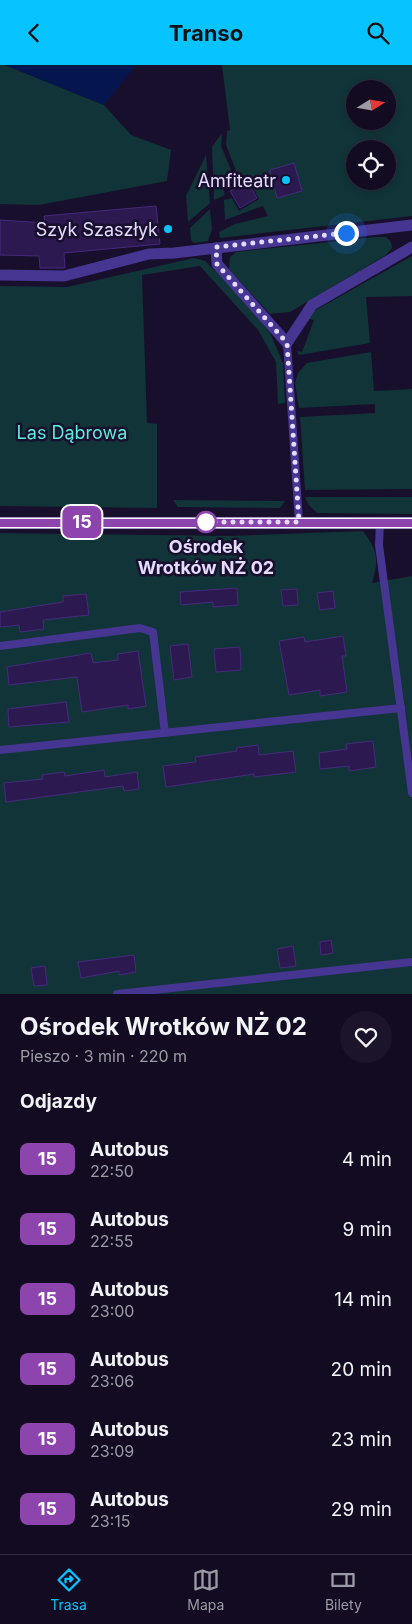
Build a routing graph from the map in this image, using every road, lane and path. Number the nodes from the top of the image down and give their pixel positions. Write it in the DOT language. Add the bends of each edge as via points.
graph roads {
  1 [pos="412,225"];
  2 [pos="216,247"];
  3 [pos="412,247"];
  4 [pos="0,275"];
  5 [pos="287,343"];
  6 [pos="299,522"];
  7 [pos="0,523"];
  8 [pos="380,523"];
  9 [pos="412,523"];
  10 [pos="0,646"];
  11 [pos="401,708"];
  12 [pos="165,733"];
  13 [pos="0,750"];
  14 [pos="412,793"];
  15 [pos="412,963"];
  16 [pos="117,994"];
  1 -- 2 [label="street"];
  2 -- 4 [label="street" via="149,254 64,276"];
  2 -- 5 [label="street" via="217,264"];
  3 -- 5 [label="street" via="312,305"];
  5 -- 6 [label="lane"];
  6 -- 7 [label="street"];
  6 -- 8 [label="street"];
  8 -- 9 [label="street"];
  8 -- 11 [label="lane" via="379,545"];
  10 -- 12 [label="lane" via="140,627 153,632"];
  11 -- 12 [label="lane"];
  11 -- 14 [label="lane"];
  12 -- 13 [label="lane"];
  15 -- 16 [label="lane"];
}
